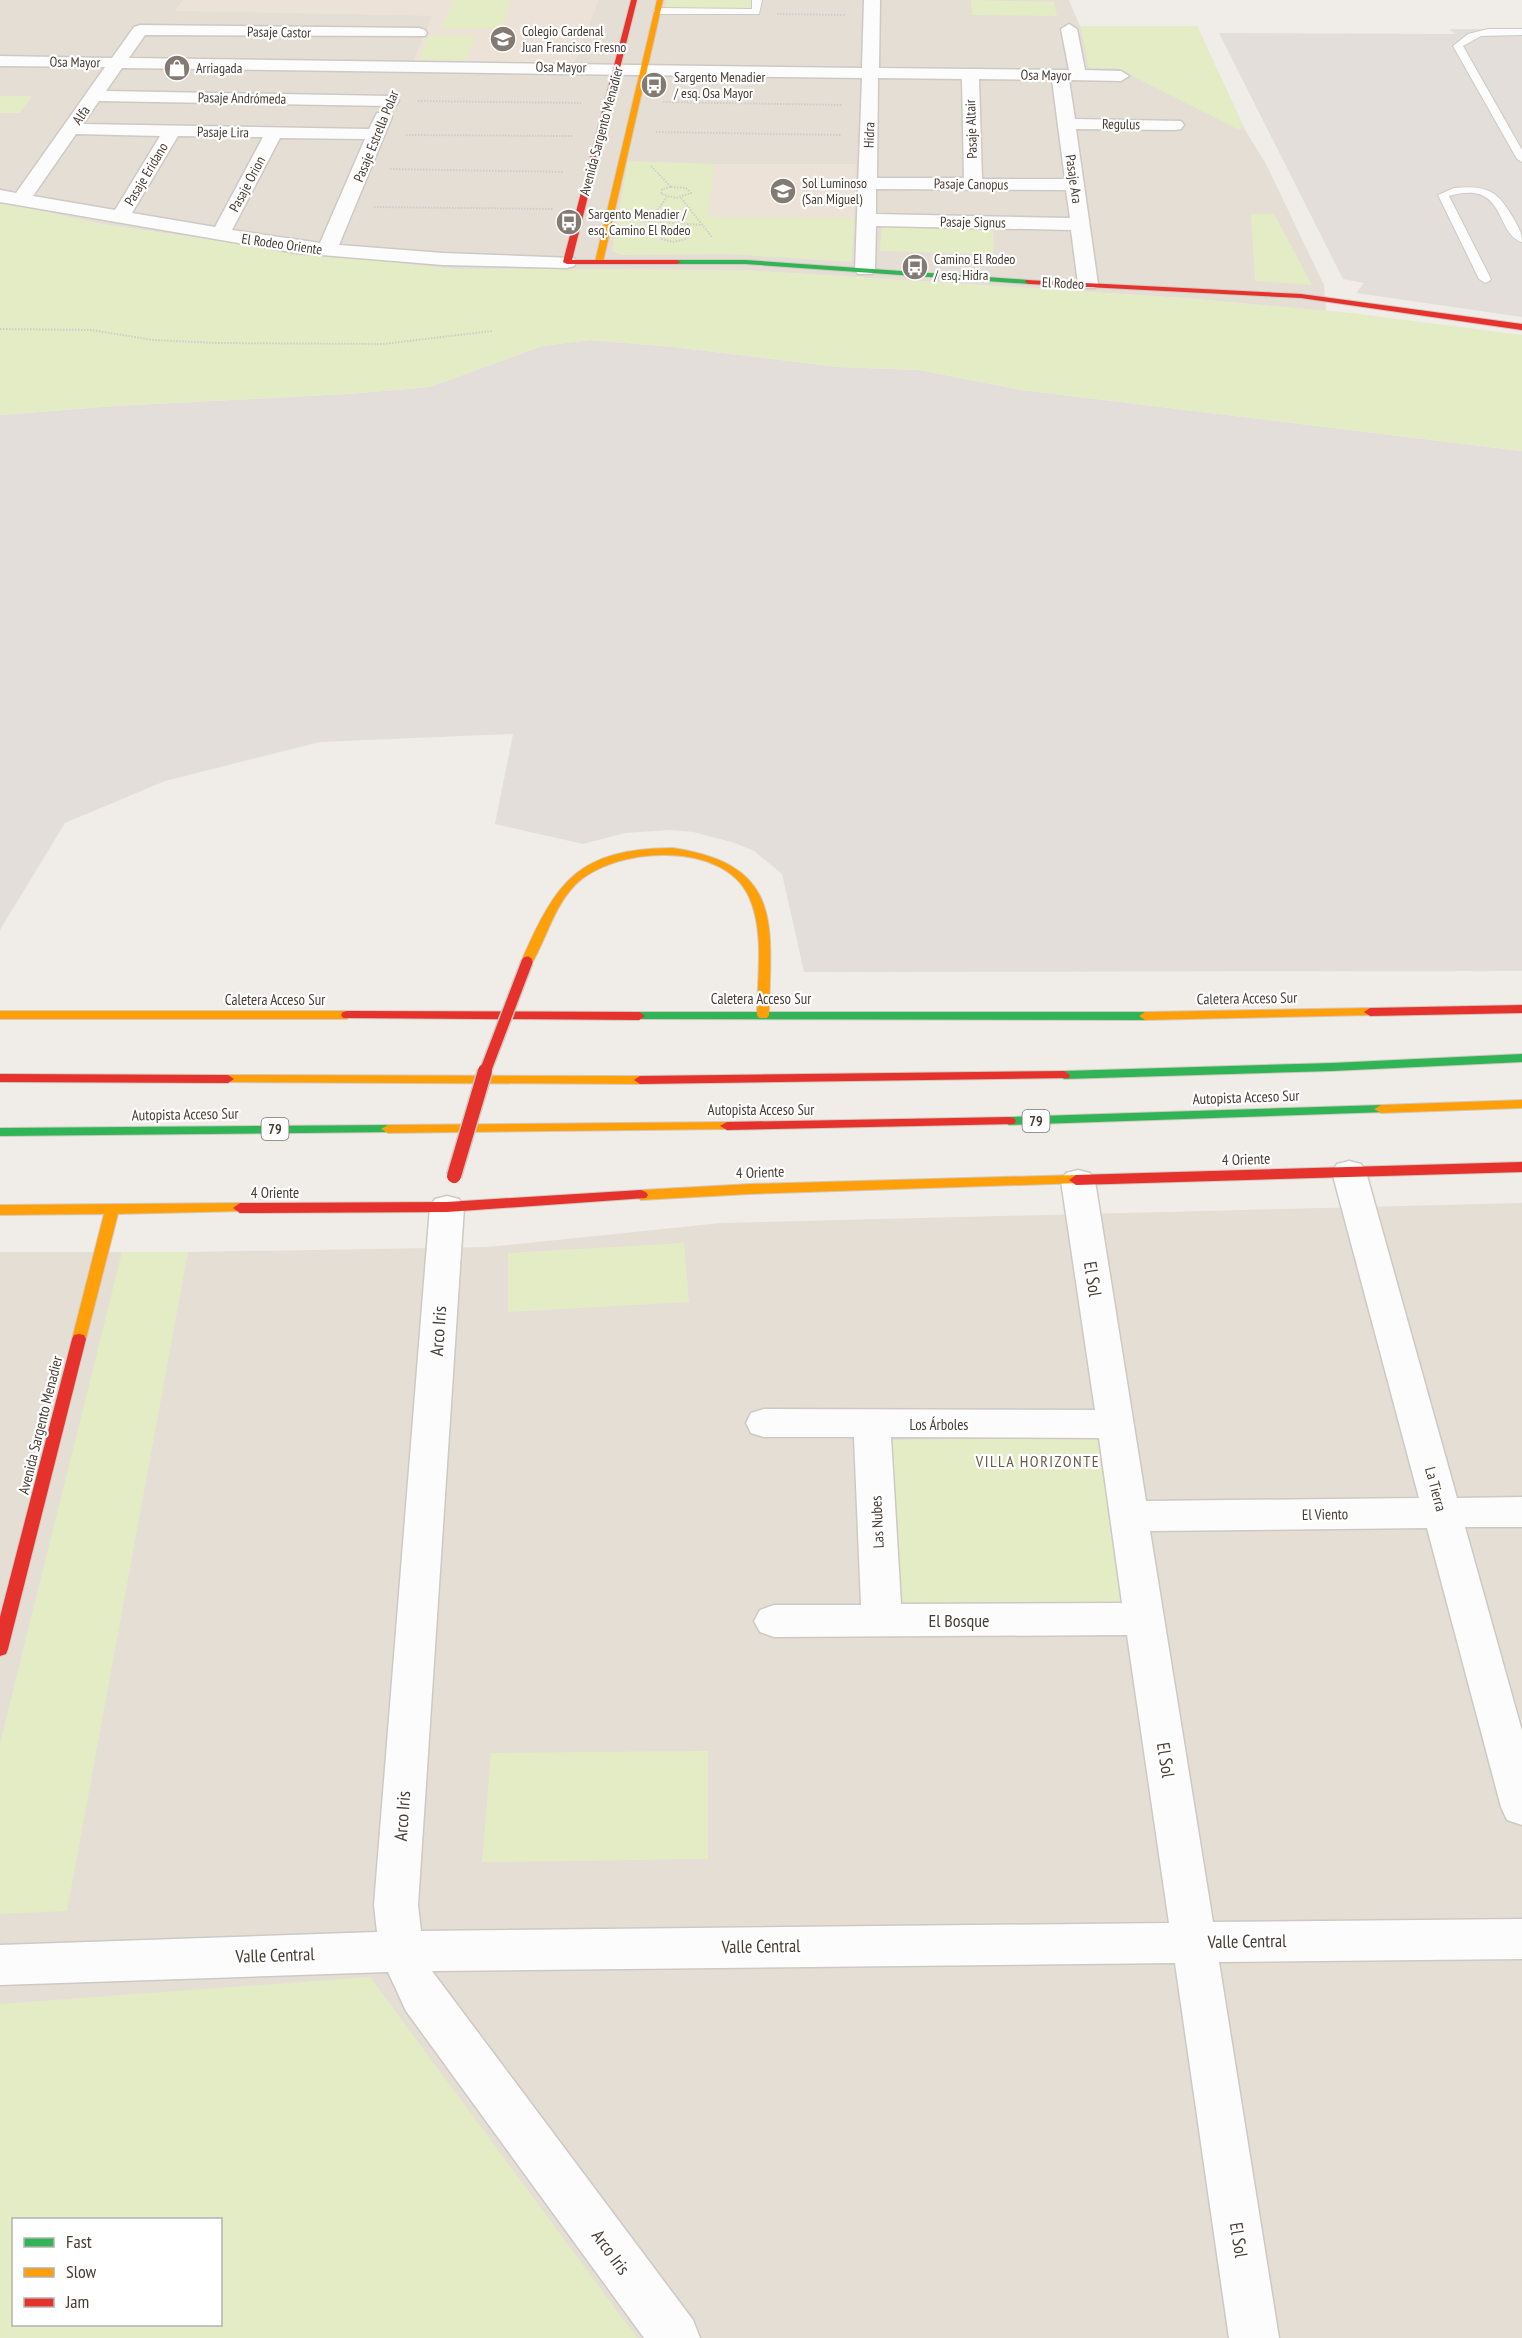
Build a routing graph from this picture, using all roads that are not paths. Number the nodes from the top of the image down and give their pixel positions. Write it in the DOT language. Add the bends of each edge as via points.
graph roads {
  1 [pos="634,0"];
  2 [pos="757,0"];
  3 [pos="659,5"];
  4 [pos="872,8"];
  5 [pos="421,27"];
  6 [pos="1069,29"];
  7 [pos="140,30"];
  8 [pos="1522,32"];
  9 [pos="0,61"];
  10 [pos="118,62"];
  11 [pos="405,65"];
  12 [pos="618,68"];
  13 [pos="645,70"];
  14 [pos="870,72"];
  15 [pos="969,74"];
  16 [pos="1069,75"];
  17 [pos="1121,76"];
  18 [pos="94,96"];
  19 [pos="390,101"];
  20 [pos="1067,124"];
  21 [pos="1175,125"];
  22 [pos="70,129"];
  23 [pos="1522,130"];
  24 [pos="172,131"];
  25 [pos="274,133"];
  26 [pos="1507,133"];
  27 [pos="376,134"];
  28 [pos="1522,159"];
  29 [pos="868,183"];
  30 [pos="973,184"];
  31 [pos="1075,185"];
  32 [pos="0,196"];
  33 [pos="21,200"];
  34 [pos="120,218"];
  35 [pos="867,220"];
  36 [pos="1080,224"];
  37 [pos="220,235"];
  38 [pos="1522,239"];
  39 [pos="327,250"];
  40 [pos="567,262"];
  41 [pos="599,262"];
  42 [pos="865,270"];
  43 [pos="1485,279"];
  44 [pos="1088,284"];
  45 [pos="1522,327"];
  46 [pos="1522,1009"];
  47 [pos="763,1015"];
  48 [pos="0,1016"];
  49 [pos="1522,1058"];
  50 [pos="0,1078"];
  51 [pos="1522,1104"];
  52 [pos="0,1132"];
  53 [pos="1522,1167"];
  54 [pos="1349,1172"];
  55 [pos="1078,1181"];
  56 [pos="451,1192"];
  57 [pos="112,1209"];
  58 [pos="0,1210"];
  59 [pos="764,1423"];
  60 [pos="872,1424"];
  61 [pos="1115,1424"];
  62 [pos="1442,1512"];
  63 [pos="1522,1512"];
  64 [pos="1129,1516"];
  65 [pos="1145,1619"];
  66 [pos="882,1620"];
  67 [pos="774,1621"];
  68 [pos="0,1648"];
  69 [pos="1522,1807"];
  70 [pos="1522,1939"];
  71 [pos="1193,1941"];
  72 [pos="401,1951"];
  73 [pos="0,1965"];
  74 [pos="675,2338"];
  75 [pos="1254,2338"];
  1 -- 12 [label="main road, Avenida Sargento Menadier"];
  2 -- 3 [label="lane" via="756,12"];
  3 -- 13 [label="main road, Avenida Sargento Menadier"];
  4 -- 14 [label="street, Hidra"];
  5 -- 7 [label="street, Pasaje Castor"];
  5 -- 11 [label="street, Pasaje Estrella Polar"];
  6 -- 16 [label="street, Pasaje Ara"];
  7 -- 10 [label="street, Alfa"];
  8 -- 26 [label="lane" via="1477,34 1458,46"];
  9 -- 10 [label="street, Osa Mayor"];
  10 -- 11 [label="street, Osa Mayor"];
  10 -- 18 [label="street, Alfa"];
  11 -- 12 [label="street, Osa Mayor"];
  11 -- 19 [label="street, Pasaje Estrella Polar"];
  12 -- 13 [label="street, Osa Mayor"];
  12 -- 40 [label="main road, Avenida Sargento Menadier"];
  13 -- 14 [label="street, Osa Mayor"];
  13 -- 41 [label="main road, Avenida Sargento Menadier"];
  14 -- 15 [label="street, Osa Mayor"];
  14 -- 29 [label="street, Hidra"];
  15 -- 16 [label="street, Osa Mayor"];
  15 -- 30 [label="street, Pasaje Altair"];
  16 -- 17 [label="street, Osa Mayor"];
  16 -- 20 [label="street, Pasaje Ara"];
  18 -- 19 [label="street, Pasaje Andrómeda"];
  18 -- 22 [label="street, Alfa"];
  19 -- 27 [label="street, Pasaje Estrella Polar"];
  20 -- 21 [label="street, Regulus"];
  20 -- 31 [label="street, Pasaje Ara"];
  22 -- 24 [label="street, Pasaje Lira"];
  22 -- 33 [label="street, Alfa"];
  23 -- 26 [label="lane"];
  24 -- 25 [label="street, Pasaje Lira"];
  24 -- 34 [label="street, Pasaje Eridano"];
  25 -- 27 [label="street, Pasaje Lira"];
  25 -- 37 [label="street, Pasaje Orion"];
  26 -- 28 [label="lane"];
  27 -- 39 [label="street, Pasaje Estrella Polar"];
  29 -- 30 [label="street, Pasaje Canopus"];
  29 -- 35 [label="street, Hidra"];
  30 -- 31 [label="street, Pasaje Canopus"];
  31 -- 36 [label="street, Pasaje Ara"];
  32 -- 33 [label="street, El Rodeo Oriente"];
  33 -- 34 [label="street, El Rodeo Oriente"];
  34 -- 37 [label="street, El Rodeo Oriente"];
  35 -- 36 [label="street, Pasaje Signus"];
  35 -- 42 [label="street, Hidra"];
  36 -- 44 [label="street, Pasaje Ara"];
  37 -- 39 [label="street, El Rodeo Oriente"];
  38 -- 43 [label="lane" via="1492,194 1461,191 1443,195"];
  39 -- 40 [label="street, El Rodeo Oriente" via="443,259"];
  40 -- 41 [label="main road, El Rodeo"];
  41 -- 42 [label="main road, El Rodeo" via="719,261"];
  42 -- 44 [label="main road, El Rodeo"];
  44 -- 45 [label="main road, El Rodeo" via="1319,298"];
  46 -- 47 [label="main road, Caletera Acceso Sur" via="1140,1016"];
  47 -- 48 [label="main road, Caletera Acceso Sur"];
  47 -- 56 [label="main road, bridge" via="762,918 753,891 739,875 719,863 692,855 655,852 609,859 582,873 561,895 502,1022 478,1087"];
  49 -- 50 [label="main road, Autopista Acceso Sur" via="1027,1076"];
  51 -- 52 [label="main road, Autopista Acceso Sur / 79" via="921,1124"];
  53 -- 54 [label="main road, 4 Oriente"];
  54 -- 55 [label="main road, 4 Oriente"];
  54 -- 62 [label="street, La Tierra"];
  55 -- 56 [label="main road, 4 Oriente"];
  55 -- 61 [label="street, El Sol"];
  56 -- 57 [label="main road, 4 Oriente"];
  56 -- 72 [label="street, Arco Iris" via="396,1905"];
  57 -- 58 [label="main road, 4 Oriente"];
  57 -- 68 [label="main road, Avenida Sargento Menadier"];
  59 -- 60 [label="street, Los Árboles"];
  60 -- 61 [label="street, Los Árboles"];
  60 -- 66 [label="street, Las Nubes"];
  61 -- 64 [label="street, El Sol"];
  62 -- 63 [label="street, El Viento"];
  62 -- 64 [label="street, El Viento"];
  62 -- 69 [label="street, La Tierra"];
  64 -- 65 [label="street, El Sol"];
  65 -- 66 [label="street, El Bosque"];
  65 -- 71 [label="street, El Sol"];
  66 -- 67 [label="street, El Bosque"];
  70 -- 71 [label="street, Valle Central"];
  71 -- 72 [label="street, Valle Central"];
  71 -- 75 [label="street, El Sol"];
  72 -- 73 [label="street, Valle Central"];
  72 -- 74 [label="street, Arco Iris" via="422,1996"];
}
